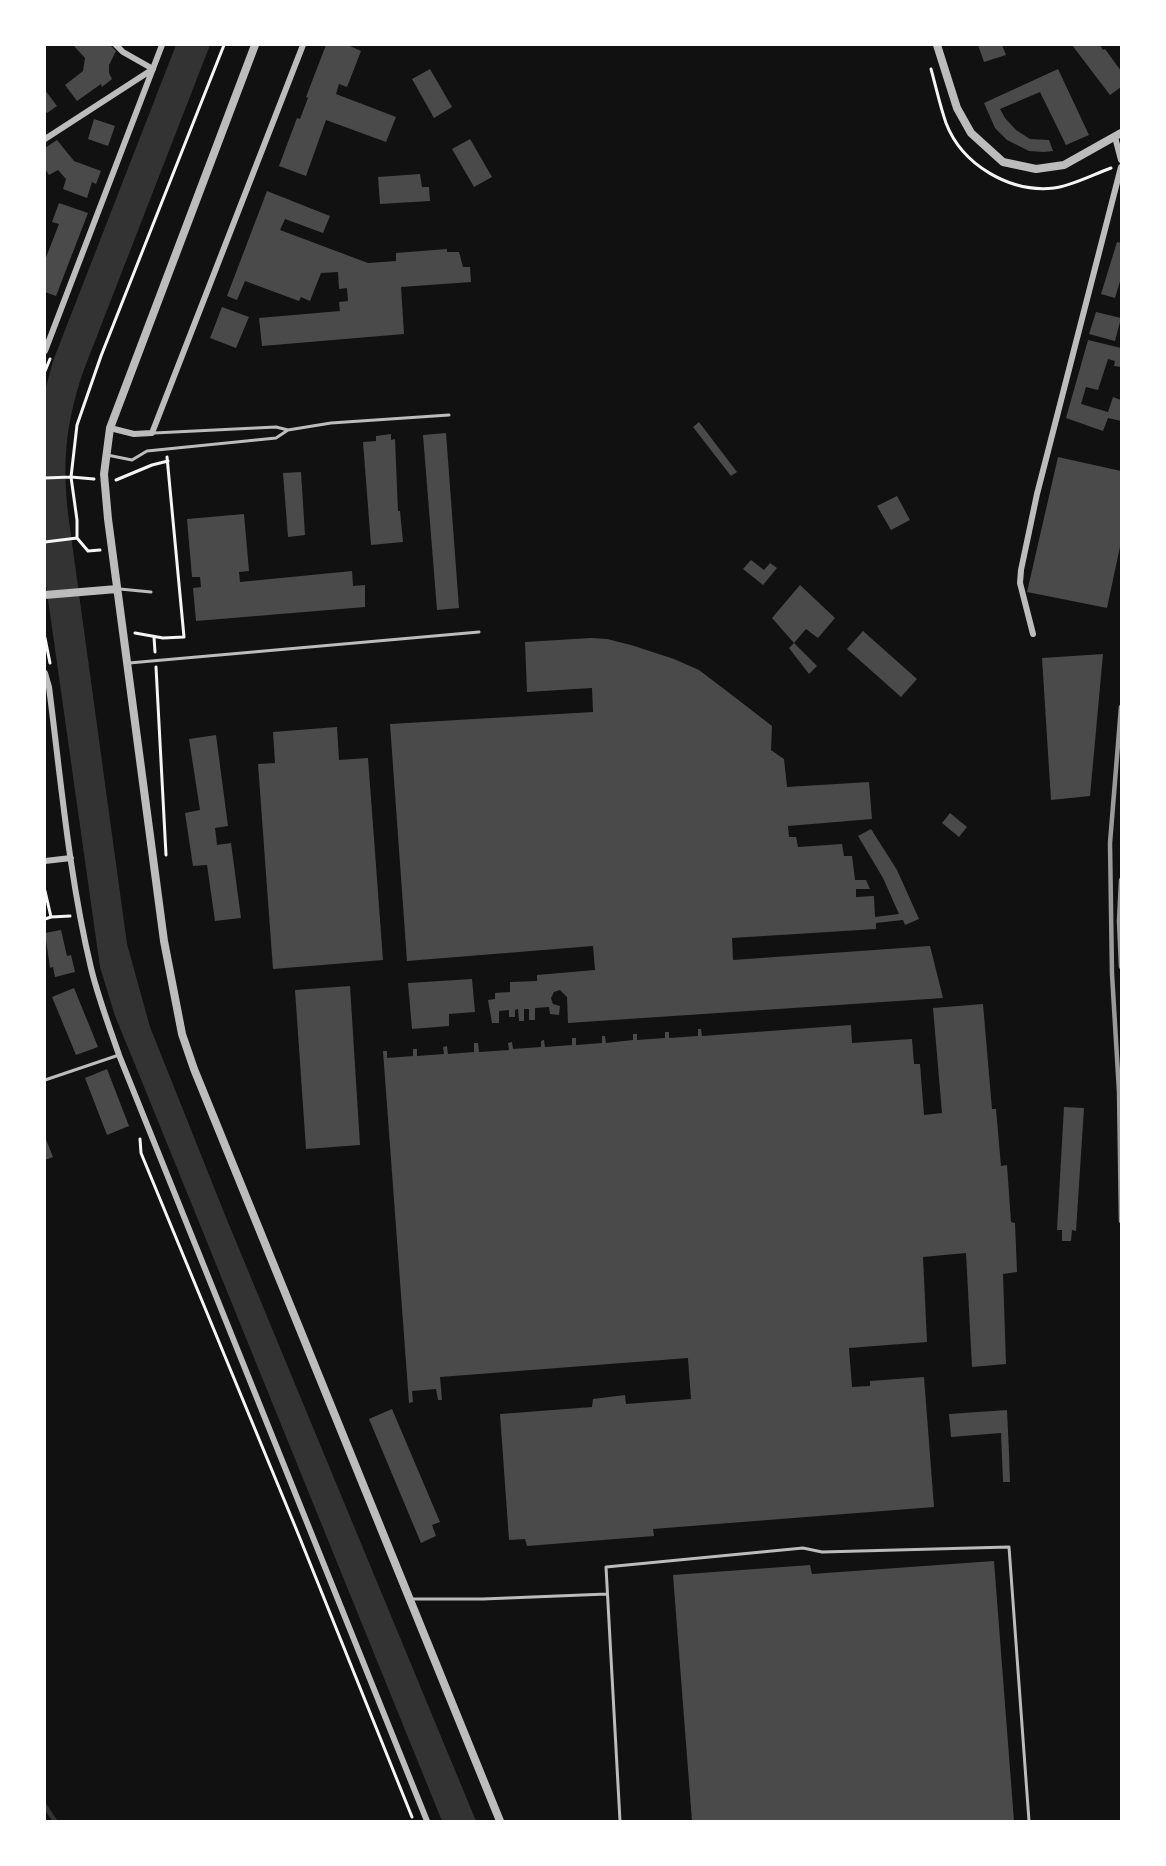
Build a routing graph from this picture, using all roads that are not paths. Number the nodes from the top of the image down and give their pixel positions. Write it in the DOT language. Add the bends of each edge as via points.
graph roads {
  1 [pos="116,45"];
  2 [pos="162,45"];
  3 [pos="255,45"];
  4 [pos="303,45"];
  5 [pos="937,45"];
  6 [pos="153,69"];
  7 [pos="1118,135"];
  8 [pos="45,139"];
  9 [pos="1121,160"];
  10 [pos="1121,167"];
  11 [pos="45,351"];
  12 [pos="449,415"];
  13 [pos="110,428"];
  14 [pos="288,430"];
  15 [pos="152,433"];
  16 [pos="106,454"];
  17 [pos="117,589"];
  18 [pos="151,592"];
  19 [pos="45,595"];
  20 [pos="479,632"];
  21 [pos="1033,634"];
  22 [pos="127,663"];
  23 [pos="45,673"];
  24 [pos="71,858"];
  25 [pos="45,861"];
  26 [pos="119,1055"];
  27 [pos="45,1080"];
  28 [pos="607,1594"];
  29 [pos="411,1599"];
  30 [pos="427,1821"];
  31 [pos="500,1821"];
  32 [pos="620,1821"];
  33 [pos="1029,1821"];
  1 -- 6 [label="street"];
  2 -- 6 [label="street"];
  3 -- 13 [label="street"];
  4 -- 15 [label="street"];
  5 -- 7 [label="street" via="957,108 971,133 1003,162 1036,169 1064,165"];
  6 -- 8 [label="street"];
  6 -- 11 [label="street"];
  7 -- 9 [label="street"];
  10 -- 21 [label="street" via="1021,570 1020,583"];
  12 -- 14 [label="lane"];
  13 -- 15 [label="street" via="134,434"];
  13 -- 16 [label="street"];
  14 -- 15 [label="lane" via="276,427"];
  14 -- 16 [label="lane" via="276,438 147,451 132,460"];
  16 -- 17 [label="street" via="104,479"];
  17 -- 18 [label="lane"];
  17 -- 19 [label="street"];
  17 -- 22 [label="street"];
  20 -- 22 [label="lane"];
  22 -- 29 [label="street" via="164,941 182,1034"];
  23 -- 24 [label="street"];
  24 -- 25 [label="street"];
  24 -- 26 [label="street" via="91,968"];
  26 -- 27 [label="lane"];
  26 -- 30 [label="street"];
  28 -- 29 [label="lane"];
  28 -- 32 [label="lane"];
  28 -- 33 [label="lane" via="606,1567 804,1548 822,1552 1009,1547"];
  29 -- 31 [label="street"];
}
